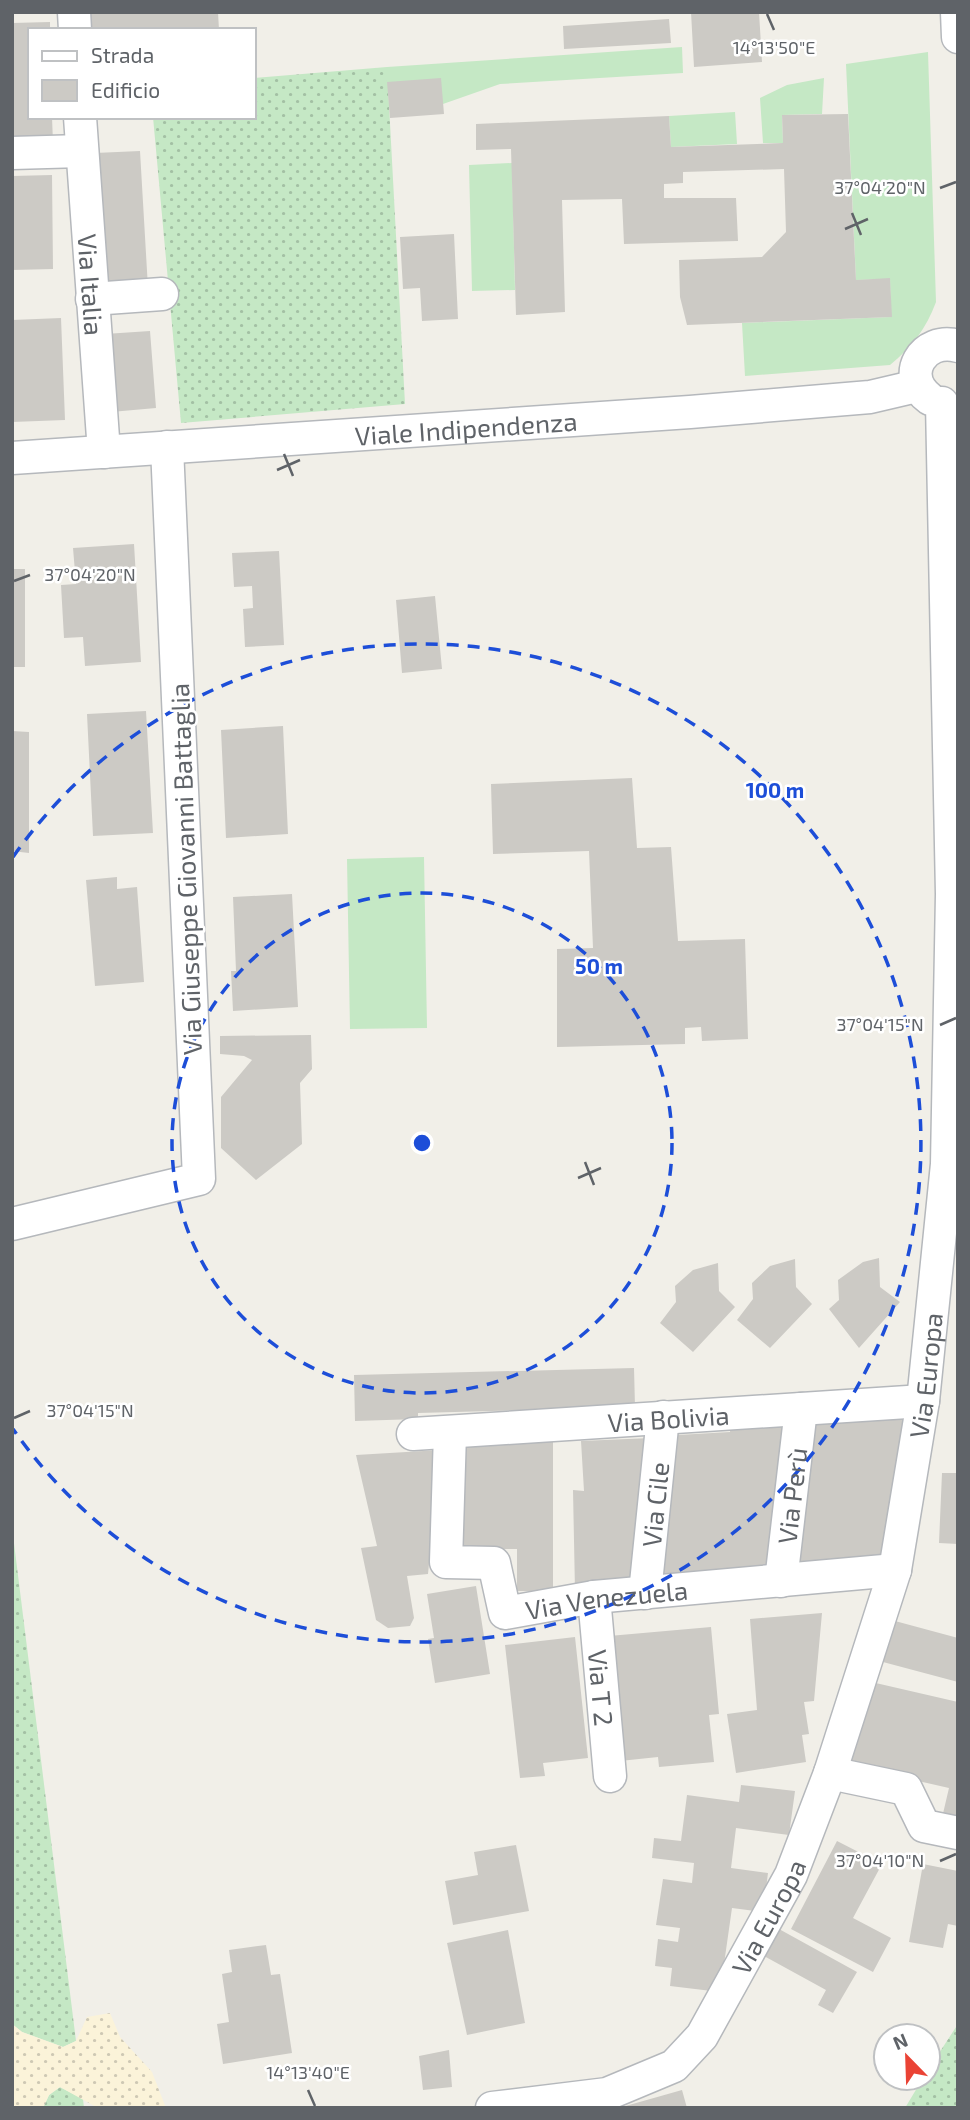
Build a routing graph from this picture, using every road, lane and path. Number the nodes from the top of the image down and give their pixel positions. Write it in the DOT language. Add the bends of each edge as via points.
graph roads {
  1 [pos="957,12"];
  2 [pos="958,37"];
  3 [pos="80,119"];
  4 [pos="82,151"];
  5 [pos="12,153"];
  6 [pos="162,294"];
  7 [pos="92,299"];
  8 [pos="957,340"];
  9 [pos="939,397"];
  10 [pos="167,447"];
  11 [pos="104,452"];
  12 [pos="12,458"];
  13 [pos="951,566"];
  14 [pos="12,1224"];
  15 [pos="948,1279"];
  16 [pos="923,1401"];
  17 [pos="801,1409"];
  18 [pos="663,1417"];
  19 [pos="450,1433"];
  20 [pos="413,1434"];
  21 [pos="895,1570"];
  22 [pos="781,1581"];
  23 [pos="645,1593"];
  24 [pos="593,1597"];
  25 [pos="830,1773"];
  26 [pos="610,1776"];
  27 [pos="958,1832"];
  28 [pos="492,2108"];
  1 -- 2 [label="street"];
  3 -- 4 [label="street, Via Italia"];
  4 -- 5 [label="street"];
  4 -- 7 [label="street, Via Italia"];
  6 -- 7 [label="street"];
  7 -- 11 [label="street, Via Italia"];
  8 -- 9 [label="street, Via Europa" via="929,348 919,358 915,372"];
  9 -- 10 [label="street, Viale Indipendenza" via="870,397"];
  9 -- 13 [label="street, Via Europa"];
  10 -- 11 [label="street, Viale Indipendenza"];
  10 -- 14 [label="street, Via Giuseppe Giovanni Battaglia" via="199,1179"];
  11 -- 12 [label="street, Viale Indipendenza"];
  13 -- 15 [label="street, Via Europa"];
  15 -- 16 [label="street, Via Europa"];
  16 -- 17 [label="street, Via Bolivia"];
  16 -- 21 [label="street, Via Europa"];
  17 -- 18 [label="street, Via Bolivia"];
  17 -- 22 [label="street, Via Perù"];
  18 -- 19 [label="street, Via Bolivia"];
  18 -- 23 [label="street, Via Cile"];
  19 -- 20 [label="street, Via Bolivia"];
  19 -- 24 [label="street, Via Venezuela" via="446,1562 495,1563 505,1613"];
  21 -- 22 [label="street, Via Venezuela"];
  21 -- 25 [label="street, Via Europa"];
  22 -- 23 [label="street, Via Venezuela"];
  23 -- 24 [label="street, Via Venezuela"];
  24 -- 26 [label="street, Via T 2"];
  25 -- 27 [label="street" via="906,1788 924,1826"];
  25 -- 28 [label="street, Via Europa" via="791,1875 702,2036 674,2066 607,2094"];
}
